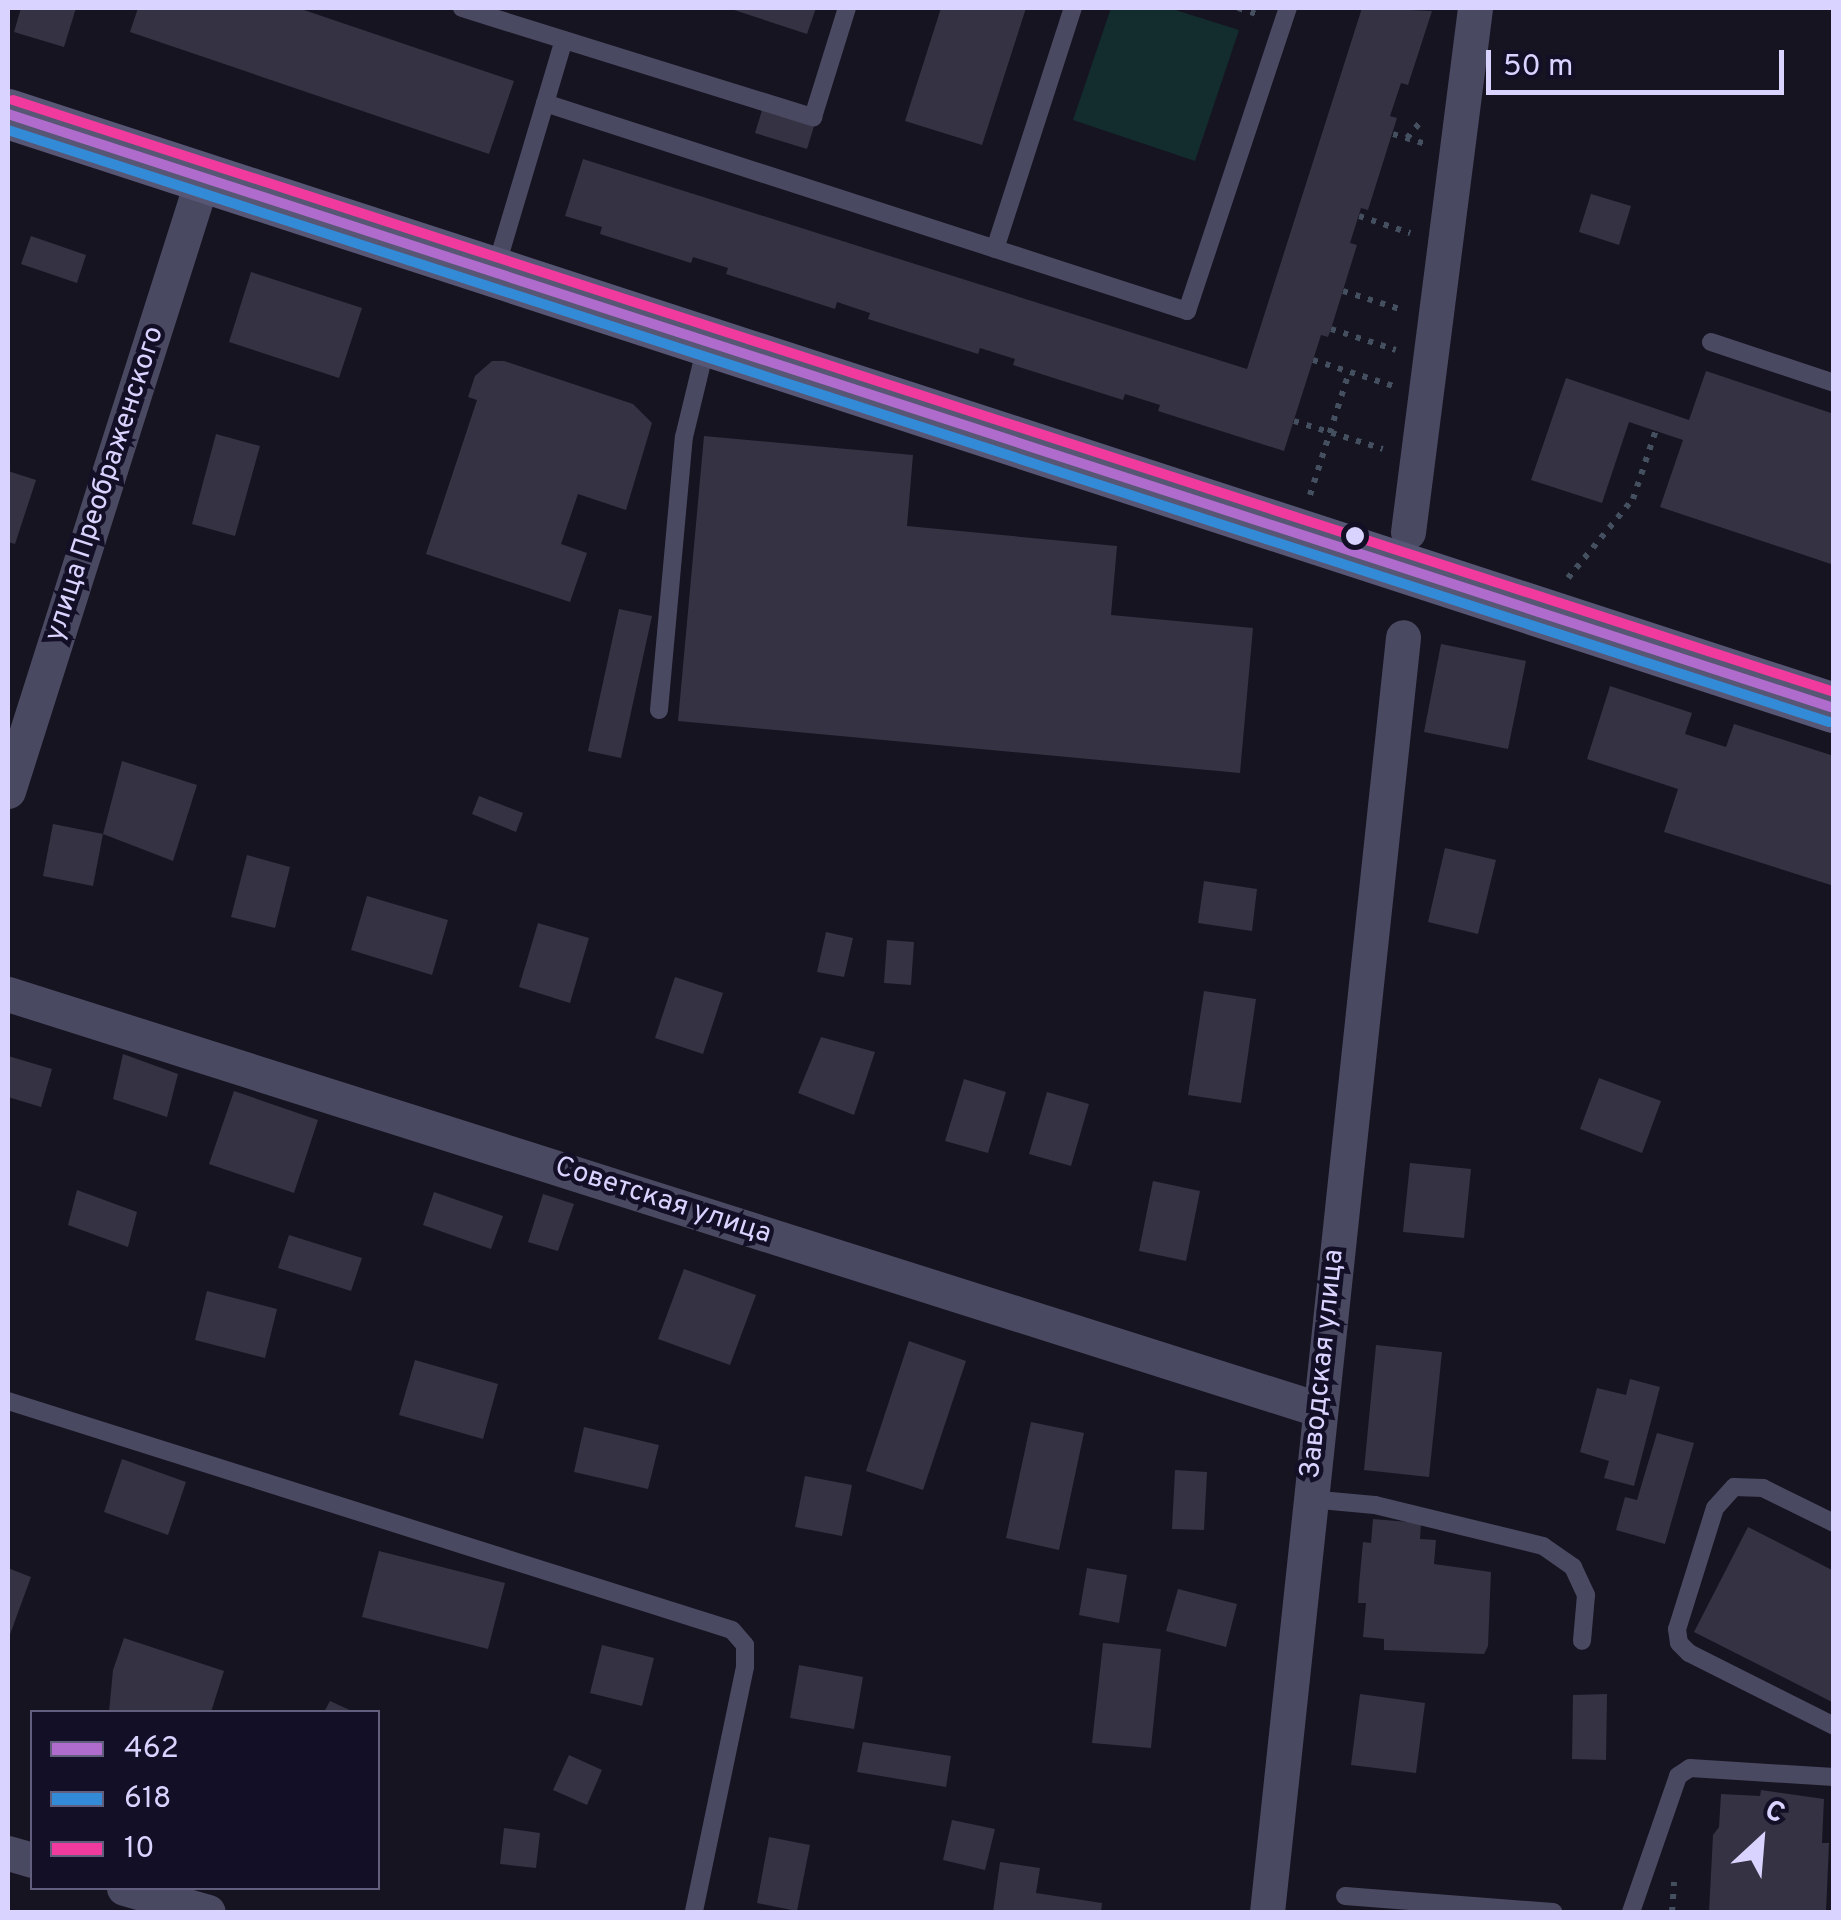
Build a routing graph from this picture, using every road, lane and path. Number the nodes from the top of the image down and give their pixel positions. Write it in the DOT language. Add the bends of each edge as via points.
graph roads {
  1 [pos="462,8"];
  2 [pos="847,8"];
  3 [pos="1073,8"];
  4 [pos="1288,8"];
  5 [pos="1475,8"];
  6 [pos="564,40"];
  7 [pos="545,103"];
  8 [pos="8,114"];
  9 [pos="203,177"];
  10 [pos="1359,216"];
  11 [pos="1445,244"];
  12 [pos="996,249"];
  13 [pos="495,271"];
  14 [pos="1343,291"];
  15 [pos="1435,321"];
  16 [pos="1331,329"];
  17 [pos="708,341"];
  18 [pos="1711,342"];
  19 [pos="1313,360"];
  20 [pos="1430,361"];
  21 [pos="1349,372"];
  22 [pos="1834,383"];
  23 [pos="1426,396"];
  24 [pos="1294,421"];
  25 [pos="1656,430"];
  26 [pos="1330,432"];
  27 [pos="1417,460"];
  28 [pos="1308,499"];
  29 [pos="1408,532"];
  30 [pos="1567,579"];
  31 [pos="1403,638"];
  32 [pos="1834,708"];
  33 [pos="659,710"];
  34 [pos="8,791"];
  35 [pos="8,994"];
  36 [pos="8,1401"];
  37 [pos="1318,1409"];
  38 [pos="1309,1499"];
  39 [pos="1834,1523"];
  40 [pos="1582,1640"];
  41 [pos="1834,1726"];
  42 [pos="1834,1777"];
  43 [pos="131,1890"];
  44 [pos="1345,1896"];
  45 [pos="208,1912"];
  46 [pos="694,1912"];
  47 [pos="1268,1912"];
  48 [pos="1552,1912"];
  49 [pos="1630,1912"];
  1 -- 6 [label="lane"];
  2 -- 6 [label="lane" via="813,117"];
  3 -- 12 [label="lane"];
  4 -- 12 [label="lane" via="1187,311"];
  5 -- 11 [label="street"];
  6 -- 7 [label="lane"];
  7 -- 12 [label="lane"];
  7 -- 13 [label="lane"];
  8 -- 9 [label="street"];
  9 -- 13 [label="street"];
  9 -- 34 [label="street, улица Преображенского"];
  10 -- 11 [label="path"];
  11 -- 15 [label="street"];
  13 -- 17 [label="street"];
  14 -- 15 [label="path"];
  15 -- 20 [label="street"];
  16 -- 20 [label="path"];
  17 -- 32 [label="street"];
  17 -- 33 [label="lane" via="684,437"];
  18 -- 22 [label="lane"];
  19 -- 21 [label="path"];
  20 -- 23 [label="street"];
  21 -- 23 [label="path"];
  21 -- 26 [label="path"];
  23 -- 27 [label="street"];
  24 -- 26 [label="path"];
  25 -- 30 [label="path" via="1633,499"];
  26 -- 27 [label="path"];
  26 -- 28 [label="path"];
  27 -- 29 [label="street"];
  31 -- 37 [label="street, Заводская улица"];
  35 -- 37 [label="street, Советская улица"];
  36 -- 46 [label="lane" via="732,1630 745,1646 744,1668"];
  37 -- 38 [label="street, Заводская улица"];
  38 -- 40 [label="lane" via="1375,1505 1543,1546 1573,1567 1586,1595"];
  38 -- 47 [label="street, Заводская улица"];
  39 -- 41 [label="lane" via="1763,1488 1734,1487 1715,1508 1677,1628 1678,1643 1689,1653"];
  42 -- 49 [label="lane" via="1690,1768 1678,1776"];
  43 -- 45 [label="street"];
  44 -- 48 [label="lane"];
}
